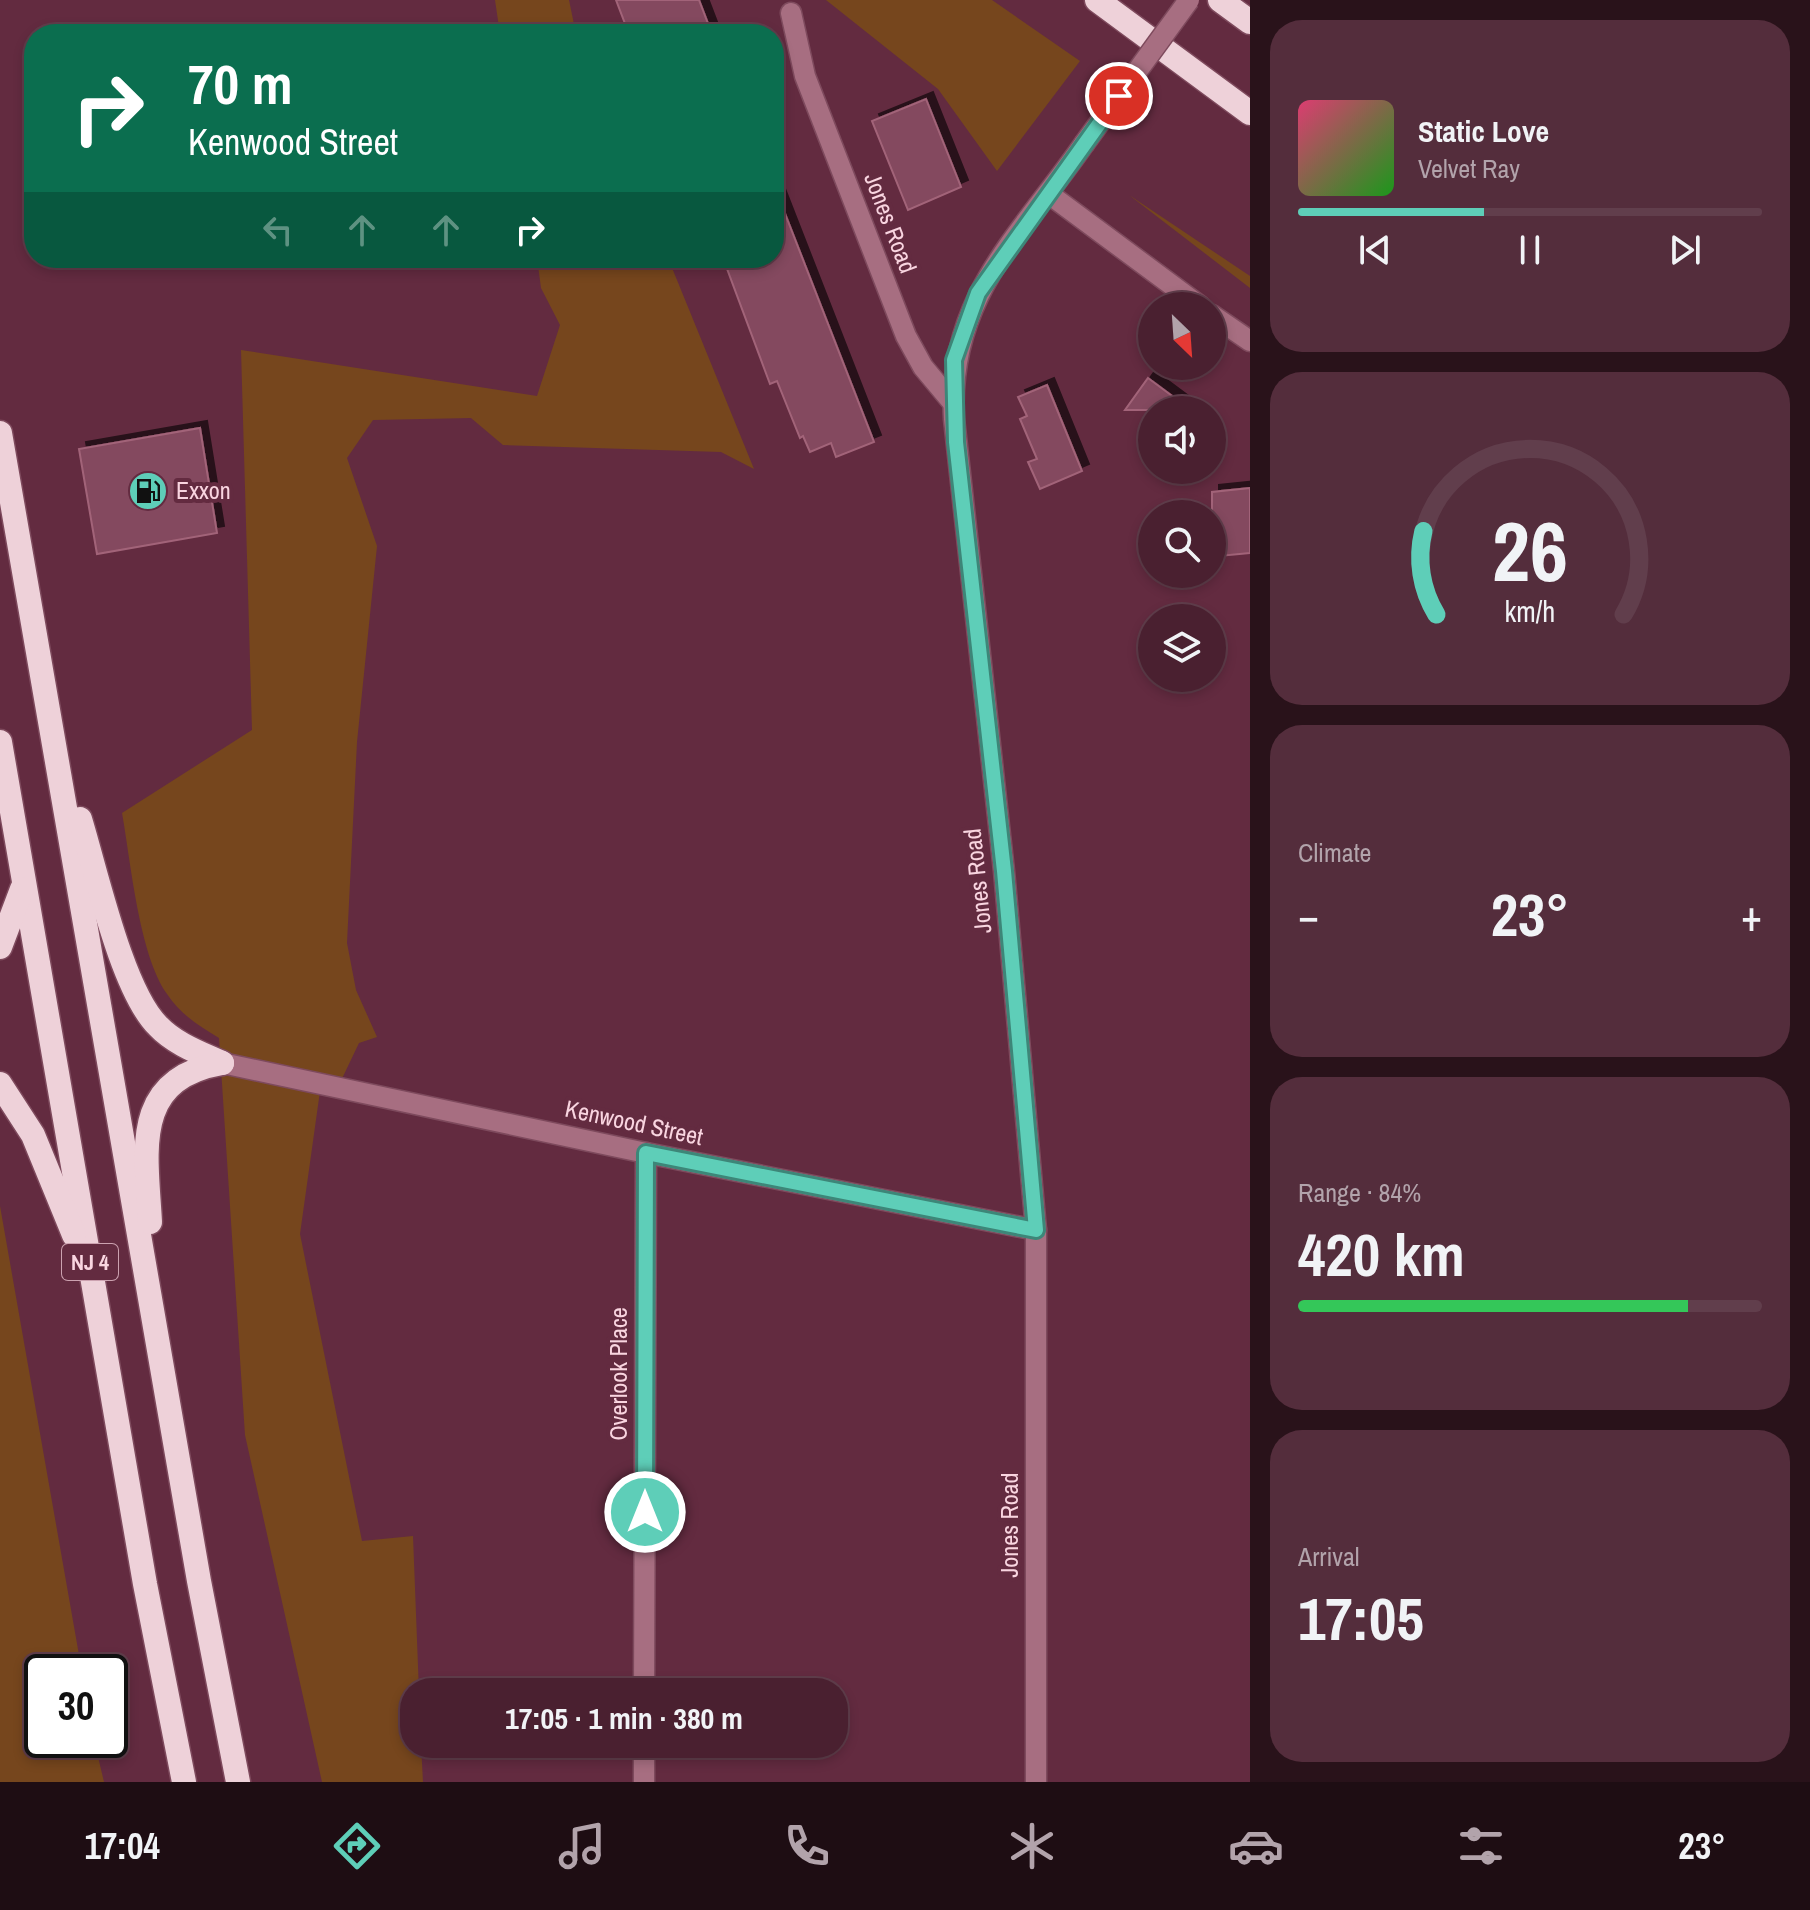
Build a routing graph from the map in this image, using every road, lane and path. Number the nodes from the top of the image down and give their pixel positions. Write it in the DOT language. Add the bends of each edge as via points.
graph roads {
  1 [pos="1097,0"];
  2 [pos="1189,0"];
  3 [pos="1220,0"];
  4 [pos="791,13"];
  5 [pos="1250,22"];
  6 [pos="1250,113"];
  7 [pos="1049,194"];
  8 [pos="1181,292"];
  9 [pos="1226,325"];
  10 [pos="1250,341"];
  11 [pos="953,403"];
  12 [pos="0,433"];
  13 [pos="51,726"];
  14 [pos="0,742"];
  15 [pos="24,878"];
  16 [pos="0,947"];
  17 [pos="222,1063"];
  18 [pos="0,1084"];
  19 [pos="646,1153"];
  20 [pos="1036,1230"];
  21 [pos="103,1336"];
  22 [pos="156,1338"];
  23 [pos="644,1678"];
  24 [pos="644,1758"];
  25 [pos="184,1782"];
  26 [pos="238,1782"];
  27 [pos="644,1782"];
  28 [pos="1036,1782"];
  1 -- 6 [label="highway"];
  2 -- 7 [label="street, bridge"];
  3 -- 5 [label="highway"];
  4 -- 11 [label="street, Jones Road" via="805,76 906,336"];
  7 -- 8 [label="street"];
  7 -- 11 [label="street" via="970,310 954,360"];
  9 -- 10 [label="street"];
  11 -- 20 [label="street, Jones Road" via="1004,871"];
  12 -- 13 [label="highway, NJ 4"];
  13 -- 17 [label="highway" via="141,1004 161,1030"];
  13 -- 22 [label="highway, NJ 4"];
  14 -- 15 [label="highway, NJ 4"];
  15 -- 16 [label="highway"];
  15 -- 21 [label="highway, NJ 4"];
  17 -- 19 [label="street, Kenwood Street"];
  17 -- 22 [label="highway" via="194,1070 167,1087 148,1128"];
  18 -- 21 [label="highway" via="33,1135 60,1195"];
  19 -- 20 [label="street, Kenwood Street"];
  19 -- 23 [label="street, Overlook Place"];
  20 -- 28 [label="street, Jones Road"];
  21 -- 25 [label="highway, NJ 4"];
  22 -- 26 [label="highway, NJ 4"];
  24 -- 27 [label="street"];
}
